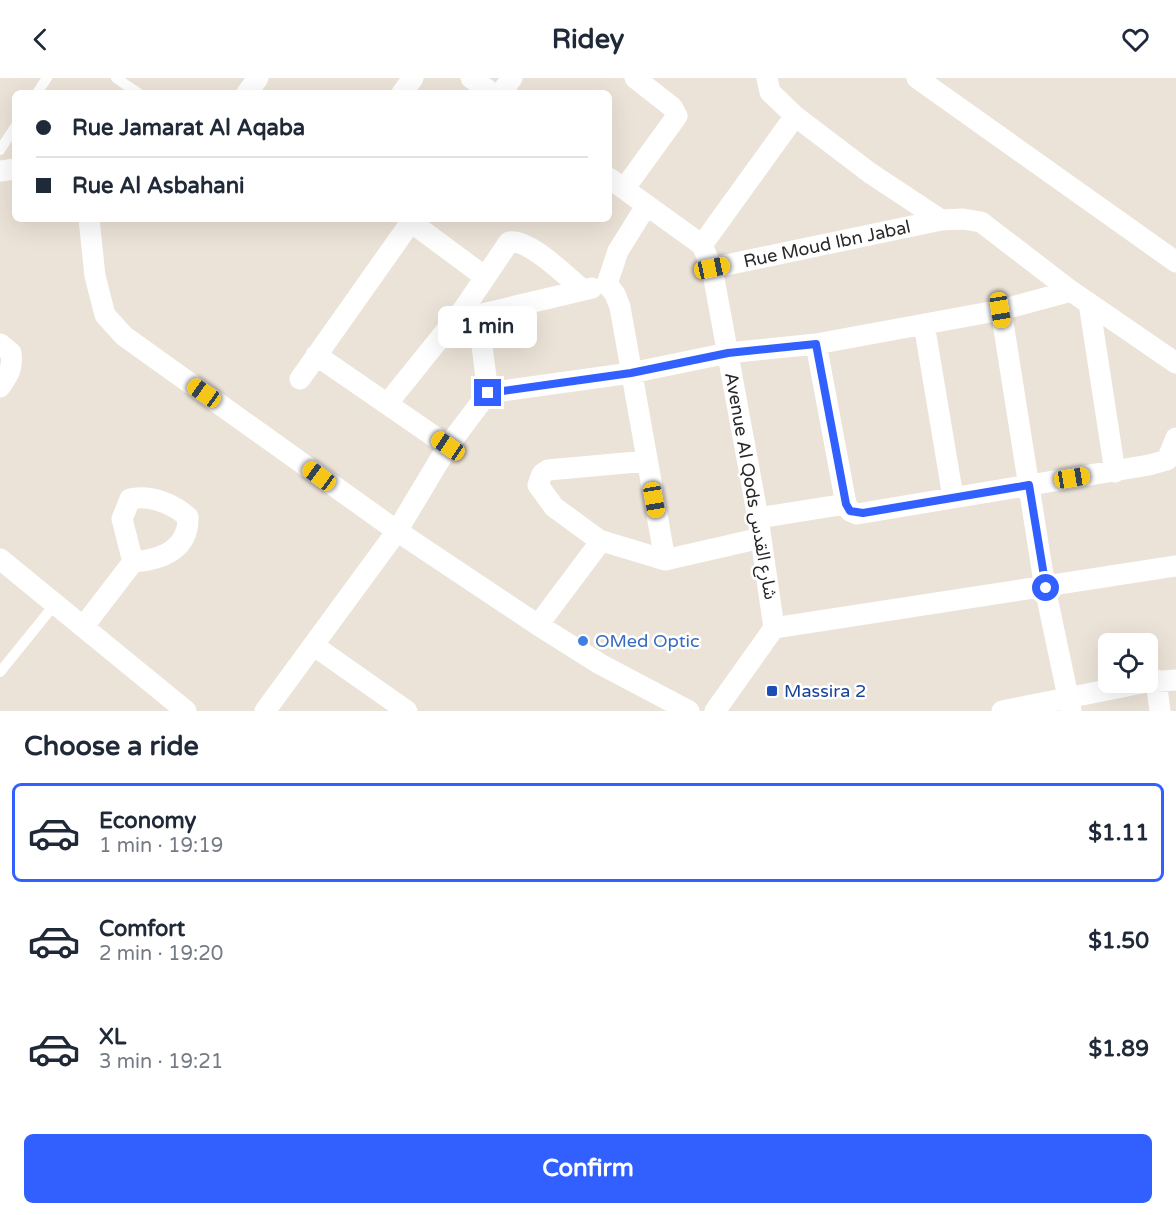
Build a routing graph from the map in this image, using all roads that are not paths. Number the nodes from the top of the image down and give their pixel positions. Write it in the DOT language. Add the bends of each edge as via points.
graph roads {
  1 [pos="116,78"];
  2 [pos="471,78"];
  3 [pos="635,78"];
  4 [pos="766,78"];
  5 [pos="917,78"];
  6 [pos="134,90"];
  7 [pos="488,90"];
  8 [pos="795,116"];
  9 [pos="12,132"];
  10 [pos="0,150"];
  11 [pos="616,184"];
  12 [pos="646,206"];
  13 [pos="941,220"];
  14 [pos="89,222"];
  15 [pos="409,222"];
  16 [pos="413,222"];
  17 [pos="702,245"];
  18 [pos="1176,262"];
  19 [pos="712,268"];
  20 [pos="485,277"];
  21 [pos="607,284"];
  22 [pos="583,290"];
  23 [pos="1071,291"];
  24 [pos="1089,303"];
  25 [pos="1000,310"];
  26 [pos="472,311"];
  27 [pos="924,324"];
  28 [pos="0,344"];
  29 [pos="816,344"];
  30 [pos="728,353"];
  31 [pos="316,355"];
  32 [pos="1176,363"];
  33 [pos="631,373"];
  34 [pos="300,379"];
  35 [pos="0,387"];
  36 [pos="488,393"];
  37 [pos="387,404"];
  38 [pos="1176,438"];
  39 [pos="448,446"];
  40 [pos="647,460"];
  41 [pos="1115,472"];
  42 [pos="1029,485"];
  43 [pos="953,497"];
  44 [pos="846,504"];
  45 [pos="759,528"];
  46 [pos="397,531"];
  47 [pos="601,541"];
  48 [pos="0,559"];
  49 [pos="664,560"];
  50 [pos="133,561"];
  51 [pos="1176,566"];
  52 [pos="1046,588"];
  53 [pos="55,604"];
  54 [pos="538,625"];
  55 [pos="83,627"];
  56 [pos="774,628"];
  57 [pos="313,645"];
  58 [pos="0,672"];
  59 [pos="1158,691"];
  60 [pos="1114,693"];
  61 [pos="1070,705"];
  62 [pos="186,711"];
  63 [pos="265,711"];
  64 [pos="407,711"];
  65 [pos="689,711"];
  66 [pos="715,711"];
  67 [pos="1002,711"];
  68 [pos="1160,711"];
  1 -- 6 [label="lane"];
  2 -- 7 [label="street"];
  3 -- 11 [label="street" via="672,107 676,116"];
  4 -- 8 [label="street" via="770,92"];
  5 -- 18 [label="street"];
  8 -- 13 [label="street"];
  8 -- 17 [label="street"];
  9 -- 10 [label="lane"];
  11 -- 12 [label="street"];
  12 -- 17 [label="street"];
  12 -- 21 [label="street" via="618,251"];
  13 -- 19 [label="street, Rue Moud Ibn Jabal"];
  13 -- 23 [label="street, Rue Moud Ibn Jabal" via="981,222"];
  14 -- 46 [label="street" via="95,276 105,315 124,336"];
  15 -- 31 [label="street"];
  16 -- 20 [label="street"];
  17 -- 19 [label="street, Avenue Al Qods شارع القدس"];
  19 -- 30 [label="street, Avenue Al Qods شارع القدس"];
  20 -- 22 [label="street" via="505,245 514,241 531,248"];
  20 -- 26 [label="street"];
  21 -- 22 [label="street"];
  21 -- 33 [label="street" via="620,307"];
  22 -- 26 [label="street"];
  23 -- 24 [label="street, Rue Moud Ibn Jabal"];
  23 -- 25 [label="street"];
  24 -- 32 [label="street, Rue Moud Ibn Jabal"];
  24 -- 41 [label="street"];
  25 -- 27 [label="street"];
  25 -- 42 [label="street"];
  26 -- 36 [label="street"];
  26 -- 37 [label="street"];
  27 -- 29 [label="street"];
  27 -- 43 [label="street"];
  28 -- 35 [label="street" via="11,353 12,364"];
  29 -- 30 [label="street"];
  29 -- 44 [label="street"];
  30 -- 33 [label="street"];
  30 -- 45 [label="street, Avenue Al Qods شارع القدس"];
  31 -- 34 [label="street"];
  31 -- 37 [label="street"];
  33 -- 36 [label="street"];
  33 -- 40 [label="street"];
  36 -- 39 [label="street"];
  37 -- 39 [label="street"];
  38 -- 41 [label="street" via="1167,460"];
  39 -- 46 [label="street"];
  40 -- 47 [label="street" via="548,470 538,479 554,507"];
  40 -- 49 [label="street"];
  41 -- 42 [label="street"];
  42 -- 43 [label="street"];
  42 -- 52 [label="street"];
  43 -- 44 [label="street" via="857,514"];
  44 -- 45 [label="street"];
  45 -- 49 [label="street"];
  45 -- 56 [label="street, Avenue Al Qods شارع القدس"];
  46 -- 54 [label="street"];
  46 -- 57 [label="street"];
  47 -- 49 [label="street"];
  47 -- 54 [label="street"];
  48 -- 53 [label="street"];
  50 -- 55 [label="street"];
  51 -- 52 [label="street"];
  52 -- 56 [label="street"];
  52 -- 61 [label="street"];
  53 -- 55 [label="street"];
  53 -- 58 [label="lane"];
  54 -- 65 [label="street" via="600,664"];
  55 -- 62 [label="street"];
  56 -- 66 [label="street"];
  57 -- 63 [label="street"];
  57 -- 64 [label="street"];
  59 -- 68 [label="street"];
  60 -- 61 [label="street"];
  61 -- 67 [label="street"];
}
